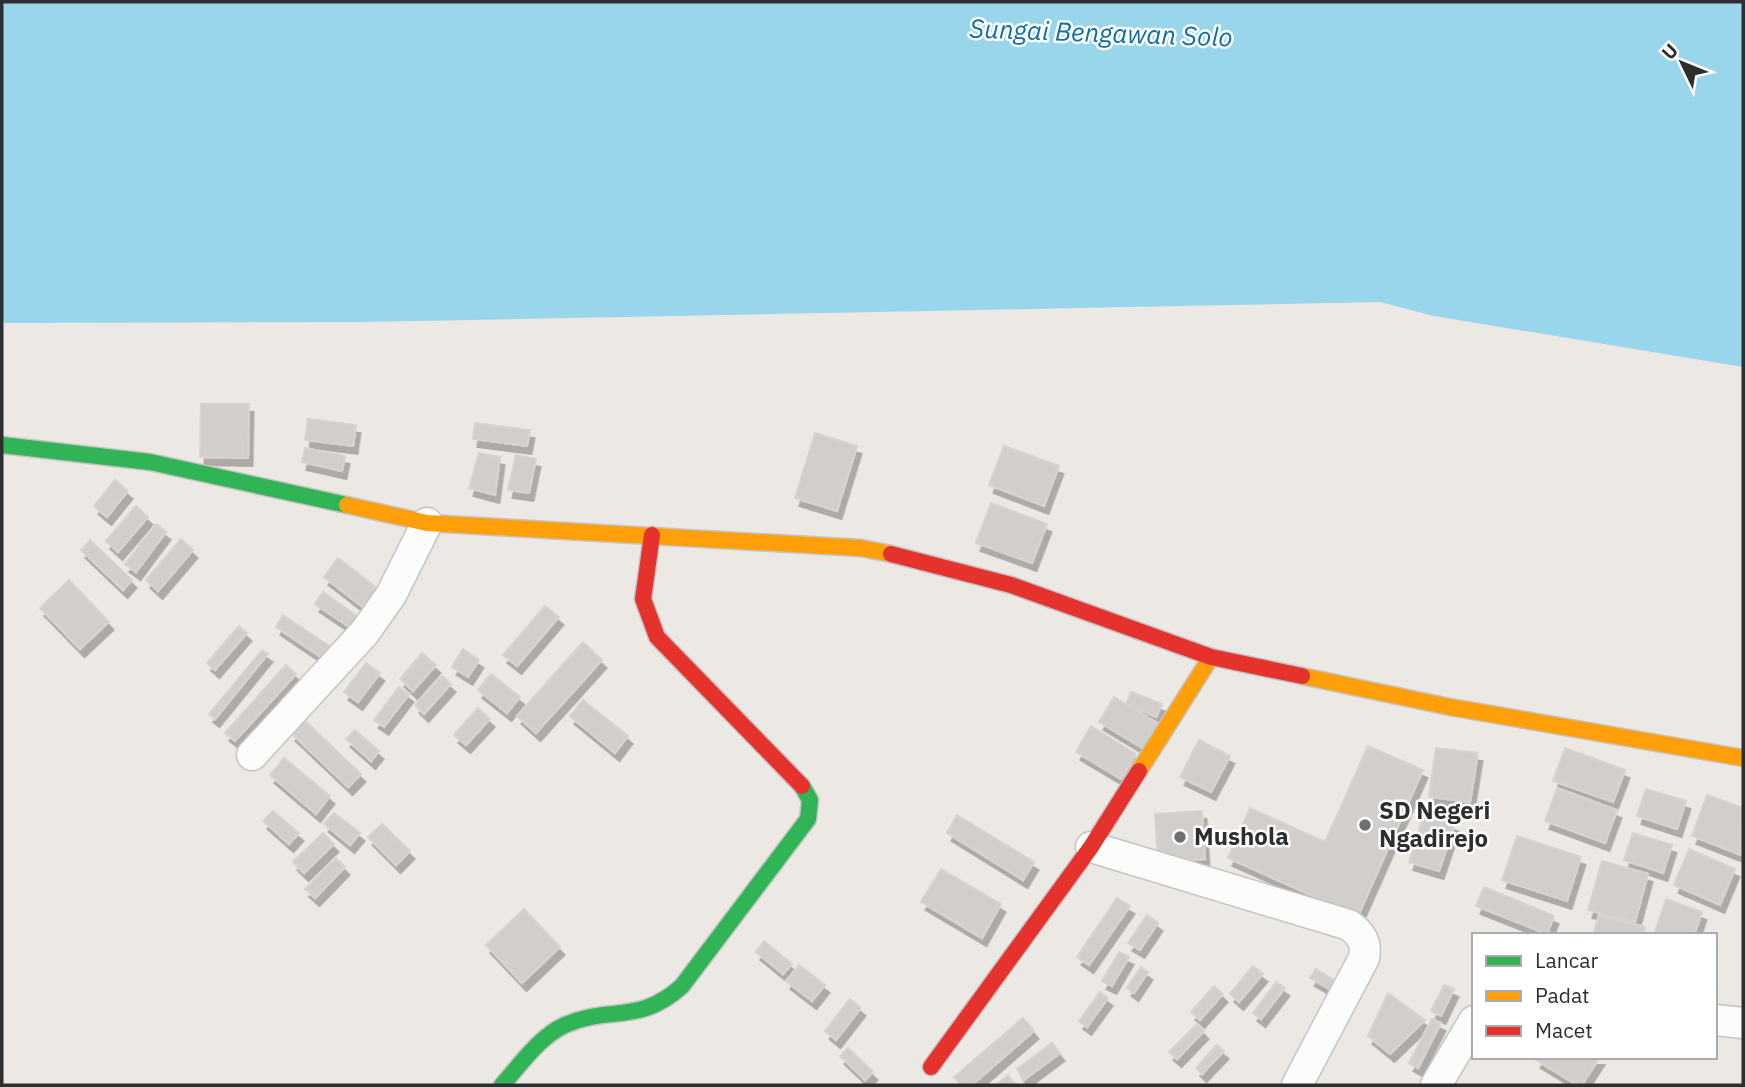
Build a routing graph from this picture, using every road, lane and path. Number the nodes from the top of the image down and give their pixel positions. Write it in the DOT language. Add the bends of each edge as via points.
graph roads {
  1 [pos="2,445"];
  2 [pos="427,523"];
  3 [pos="652,535"];
  4 [pos="1211,657"];
  5 [pos="252,755"];
  6 [pos="1743,758"];
  7 [pos="1091,847"];
  8 [pos="1717,1020"];
  9 [pos="1743,1023"];
  10 [pos="1472,1024"];
  11 [pos="931,1066"];
  12 [pos="502,1085"];
  13 [pos="1297,1085"];
  14 [pos="1436,1085"];
  1 -- 2 [label="street" via="150,462"];
  2 -- 3 [label="street"];
  2 -- 5 [label="street" via="391,595 365,632"];
  3 -- 4 [label="street" via="861,548 933,563"];
  3 -- 12 [label="street" via="641,597 645,618 657,637 802,786 810,800 808,819 682,986 662,1003 592,1015 562,1026"];
  4 -- 6 [label="street" via="1450,707"];
  4 -- 7 [label="street"];
  7 -- 11 [label="street"];
  7 -- 13 [label="street" via="1349,925 1359,932 1366,946 1364,958"];
  8 -- 9 [label="street"];
  10 -- 14 [label="street"];
}
